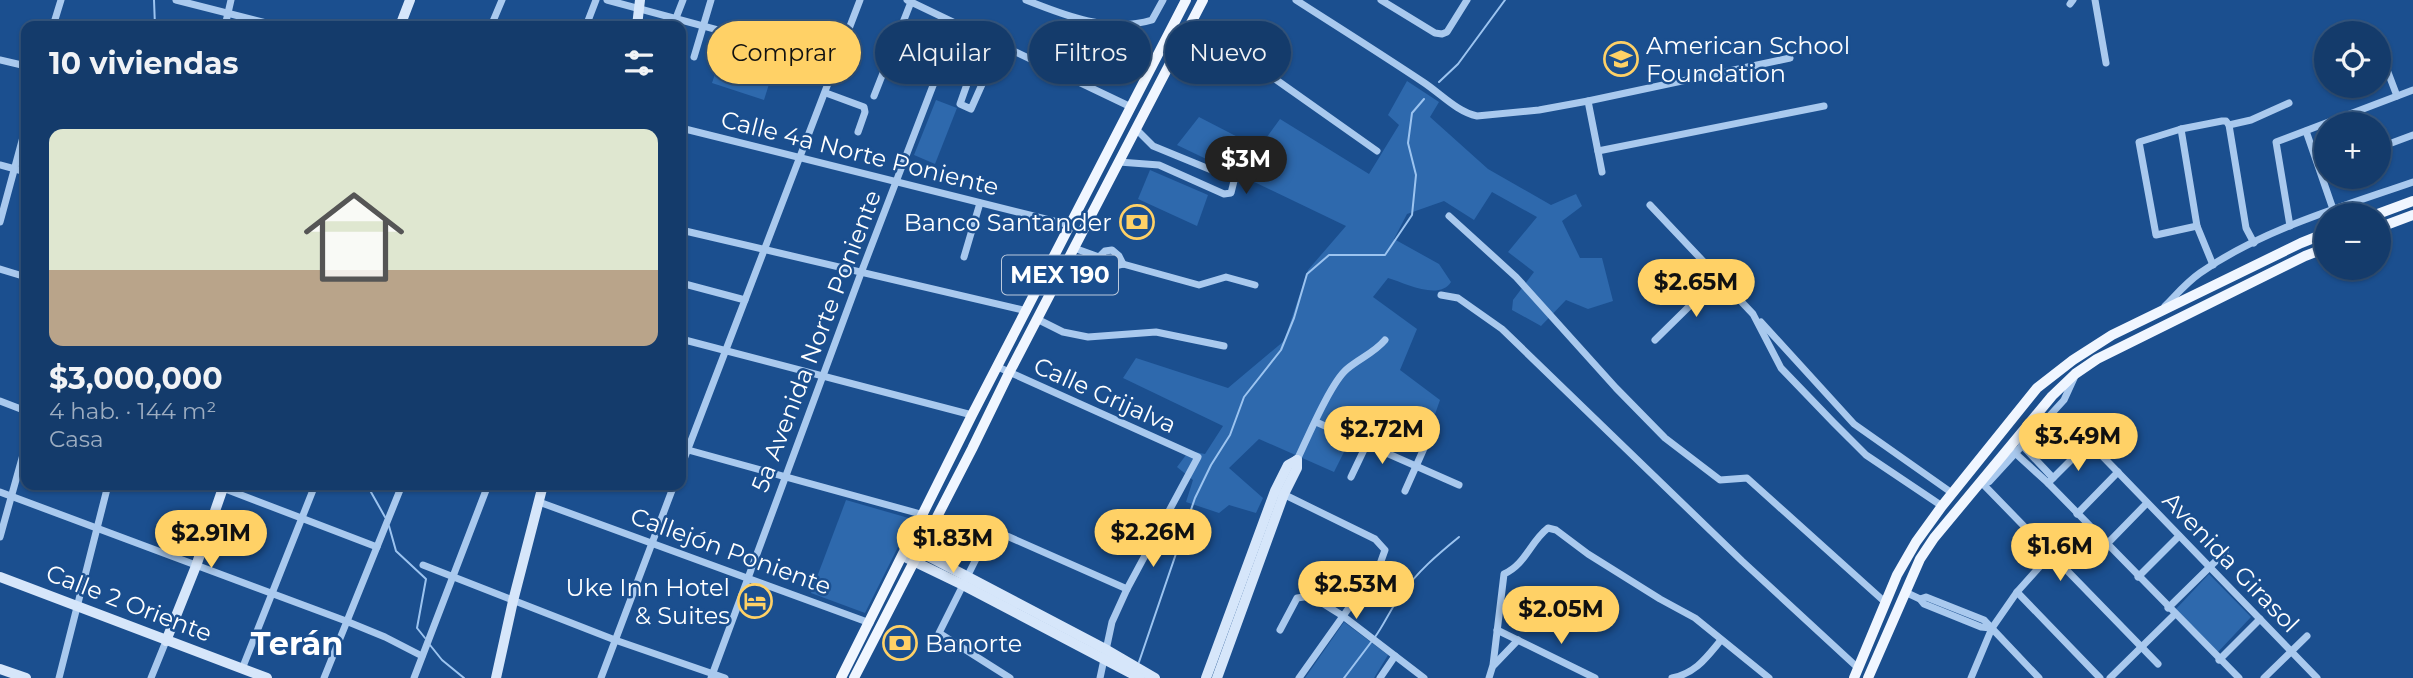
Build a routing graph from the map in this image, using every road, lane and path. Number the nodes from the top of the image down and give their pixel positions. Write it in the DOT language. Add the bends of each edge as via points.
graph roads {
  1 [pos="61,0"];
  2 [pos="176,0"];
  3 [pos="231,0"];
  4 [pos="410,0"];
  5 [pos="502,0"];
  6 [pos="596,0"];
  7 [pos="607,0"];
  8 [pos="683,0"];
  9 [pos="711,0"];
  10 [pos="860,0"];
  11 [pos="1026,0"];
  12 [pos="1163,0"];
  13 [pos="1186,0"];
  14 [pos="1203,0"];
  15 [pos="1296,0"];
  16 [pos="1381,0"];
  17 [pos="1467,0"];
  18 [pos="2095,0"];
  19 [pos="909,1"];
  20 [pos="639,4"];
  21 [pos="228,14"];
  22 [pos="676,18"];
  23 [pos="55,21"];
  24 [pos="226,21"];
  25 [pos="257,21"];
  26 [pos="402,21"];
  27 [pos="493,21"];
  28 [pos="588,21"];
  29 [pos="852,21"];
  30 [pos="953,21"];
  31 [pos="1193,21"];
  32 [pos="703,25"];
  33 [pos="707,26"];
  34 [pos="1015,51"];
  35 [pos="694,57"];
  36 [pos="1790,58"];
  37 [pos="0,60"];
  38 [pos="2106,63"];
  39 [pos="21,65"];
  40 [pos="1165,74"];
  41 [pos="2391,80"];
  42 [pos="829,84"];
  43 [pos="933,84"];
  44 [pos="966,84"];
  45 [pos="982,84"];
  46 [pos="1282,84"];
  47 [pos="2413,90"];
  48 [pos="826,93"];
  49 [pos="874,96"];
  50 [pos="2397,96"];
  51 [pos="1588,102"];
  52 [pos="2290,103"];
  53 [pos="1824,106"];
  54 [pos="1131,107"];
  55 [pos="2229,125"];
  56 [pos="686,129"];
  57 [pos="1136,129"];
  58 [pos="2180,129"];
  59 [pos="858,131"];
  60 [pos="2306,131"];
  61 [pos="2413,135"];
  62 [pos="2391,143"];
  63 [pos="21,146"];
  64 [pos="2314,148"];
  65 [pos="1377,151"];
  66 [pos="1598,151"];
  67 [pos="800,158"];
  68 [pos="1119,162"];
  69 [pos="0,165"];
  70 [pos="15,169"];
  71 [pos="21,171"];
  72 [pos="1602,172"];
  73 [pos="896,181"];
  74 [pos="2413,182"];
  75 [pos="2413,201"];
  76 [pos="980,203"];
  77 [pos="2351,203"];
  78 [pos="1650,205"];
  79 [pos="2391,209"];
  80 [pos="2413,215"];
  81 [pos="1448,216"];
  82 [pos="2314,217"];
  83 [pos="0,222"];
  84 [pos="2391,223"];
  85 [pos="1070,225"];
  86 [pos="2197,226"];
  87 [pos="2290,226"];
  88 [pos="686,231"];
  89 [pos="2314,238"];
  90 [pos="2254,243"];
  91 [pos="1073,247"];
  92 [pos="763,249"];
  93 [pos="2314,253"];
  94 [pos="964,257"];
  95 [pos="1099,257"];
  96 [pos="1123,264"];
  97 [pos="2213,265"];
  98 [pos="0,269"];
  99 [pos="861,273"];
  100 [pos="21,275"];
  101 [pos="1718,278"];
  102 [pos="686,284"];
  103 [pos="1255,285"];
  104 [pos="1441,295"];
  105 [pos="745,300"];
  106 [pos="1027,311"];
  107 [pos="2159,311"];
  108 [pos="1753,314"];
  109 [pos="1037,318"];
  110 [pos="686,340"];
  111 [pos="1385,340"];
  112 [pos="1655,340"];
  113 [pos="1224,346"];
  114 [pos="726,351"];
  115 [pos="998,367"];
  116 [pos="1009,373"];
  117 [pos="2075,374"];
  118 [pos="822,376"];
  119 [pos="0,401"];
  120 [pos="21,409"];
  121 [pos="1382,412"];
  122 [pos="972,415"];
  123 [pos="1316,422"];
  124 [pos="2080,433"];
  125 [pos="2089,442"];
  126 [pos="686,444"];
  127 [pos="1367,444"];
  128 [pos="2022,445"];
  129 [pos="1425,446"];
  130 [pos="686,450"];
  131 [pos="2015,453"];
  132 [pos="1297,460"];
  133 [pos="21,463"];
  134 [pos="1416,466"];
  135 [pos="2118,472"];
  136 [pos="785,476"];
  137 [pos="1351,477"];
  138 [pos="2050,481"];
  139 [pos="1980,482"];
  140 [pos="1459,485"];
  141 [pos="107,490"];
  142 [pos="219,490"];
  143 [pos="230,490"];
  144 [pos="313,490"];
  145 [pos="400,490"];
  146 [pos="486,490"];
  147 [pos="542,490"];
  148 [pos="672,490"];
  149 [pos="1405,491"];
  150 [pos="0,492"];
  151 [pos="1279,492"];
  152 [pos="1952,493"];
  153 [pos="12,497"];
  154 [pos="539,502"];
  155 [pos="2147,503"];
  156 [pos="1941,506"];
  157 [pos="2077,514"];
  158 [pos="923,515"];
  159 [pos="301,517"];
  160 [pos="98,529"];
  161 [pos="2179,536"];
  162 [pos="0,537"];
  163 [pos="652,542"];
  164 [pos="2107,544"];
  165 [pos="377,547"];
  166 [pos="2225,552"];
  167 [pos="911,554"];
  168 [pos="2051,554"];
  169 [pos="423,565"];
  170 [pos="196,566"];
  171 [pos="2210,566"];
  172 [pos="0,576"];
  173 [pos="748,577"];
  174 [pos="2138,577"];
  175 [pos="454,578"];
  176 [pos="966,581"];
  177 [pos="1126,589"];
  178 [pos="1905,592"];
  179 [pos="2017,592"];
  180 [pos="272,594"];
  181 [pos="513,601"];
  182 [pos="1886,603"];
  183 [pos="77,606"];
  184 [pos="2168,608"];
  185 [pos="2174,615"];
  186 [pos="1343,617"];
  187 [pos="2260,619"];
  188 [pos="345,621"];
  189 [pos="870,623"];
  190 [pos="1992,628"];
  191 [pos="1280,630"];
  192 [pos="1497,630"];
  193 [pos="2307,636"];
  194 [pos="166,640"];
  195 [pos="615,640"];
  196 [pos="1518,640"];
  197 [pos="1721,640"];
  198 [pos="2141,647"];
  199 [pos="2290,652"];
  200 [pos="423,654"];
  201 [pos="1106,654"];
  202 [pos="1395,656"];
  203 [pos="2219,660"];
  204 [pos="2158,664"];
  205 [pos="1493,665"];
  206 [pos="0,669"];
  207 [pos="1856,673"];
  208 [pos="241,674"];
  209 [pos="712,676"];
  210 [pos="1147,677"];
  211 [pos="26,678"];
  212 [pos="59,678"];
  213 [pos="151,678"];
  214 [pos="267,678"];
  215 [pos="324,678"];
  216 [pos="414,678"];
  217 [pos="496,678"];
  218 [pos="601,678"];
  219 [pos="725,678"];
  220 [pos="841,678"];
  221 [pos="854,678"];
  222 [pos="1010,678"];
  223 [pos="1100,678"];
  224 [pos="1206,678"];
  225 [pos="1217,678"];
  226 [pos="1299,678"];
  227 [pos="1380,678"];
  228 [pos="1424,678"];
  229 [pos="1489,678"];
  230 [pos="1595,678"];
  231 [pos="1672,678"];
  232 [pos="1769,678"];
  233 [pos="1868,678"];
  234 [pos="1971,678"];
  235 [pos="2039,678"];
  236 [pos="2100,678"];
  237 [pos="2110,678"];
  238 [pos="2239,678"];
  239 [pos="2263,678"];
  240 [pos="2317,678"];
  1 -- 23 [label="street"];
  2 -- 21 [label="street"];
  3 -- 21 [label="street"];
  4 -- 26 [label="street"];
  5 -- 27 [label="street"];
  6 -- 28 [label="street"];
  7 -- 20 [label="street"];
  8 -- 22 [label="street"];
  9 -- 32 [label="street"];
  10 -- 29 [label="street"];
  11 -- 12 [label="street" via="1059,14 1114,26 1152,20"];
  13 -- 54 [label="main road, MEX 190"];
  14 -- 31 [label="main road, MEX 190"];
  15 -- 51 [label="street" via="1471,115"];
  16 -- 17 [label="street" via="1443,34"];
  18 -- 38 [label="street"];
  19 -- 30 [label="street"];
  19 -- 49 [label="street"];
  20 -- 22 [label="street"];
  21 -- 24 [label="street"];
  21 -- 25 [label="street"];
  22 -- 32 [label="street"];
  32 -- 33 [label="street"];
  32 -- 35 [label="street"];
  34 -- 54 [label="street"];
  36 -- 51 [label="street"];
  37 -- 39 [label="street"];
  40 -- 57 [label="main road, MEX 190"];
  41 -- 50 [label="street"];
  42 -- 48 [label="street"];
  43 -- 73 [label="street, 5a Avenida Norte Poniente"];
  44 -- 45 [label="street" via="960,104 971,109"];
  46 -- 65 [label="street"];
  47 -- 50 [label="street"];
  48 -- 59 [label="street" via="864,107"];
  48 -- 67 [label="street"];
  50 -- 60 [label="street"];
  51 -- 66 [label="street"];
  52 -- 55 [label="street"];
  53 -- 66 [label="street"];
  54 -- 85 [label="main road, MEX 190"];
  55 -- 58 [label="street" via="2222,121"];
  55 -- 90 [label="street" via="2246,228"];
  56 -- 67 [label="street, Calle 4a Norte Poniente"];
  57 -- 68 [label="main road, MEX 190"];
  57 -- 68 [label="street" via="1153,146 1231,178 1233,190 1224,194 1159,165"];
  58 -- 86 [label="street"];
  58 -- 86 [label="street" via="2139,142 2156,235"];
  60 -- 64 [label="street"];
  60 -- 87 [label="street" via="2276,142"];
  61 -- 62 [label="street"];
  63 -- 70 [label="street"];
  66 -- 72 [label="street"];
  67 -- 73 [label="street, Calle 4a Norte Poniente"];
  67 -- 92 [label="street"];
  68 -- 91 [label="main road, MEX 190"];
  69 -- 70 [label="street"];
  70 -- 71 [label="street"];
  70 -- 83 [label="street"];
  73 -- 76 [label="street, Calle 4a Norte Poniente"];
  73 -- 99 [label="street, 5a Avenida Norte Poniente"];
  74 -- 77 [label="street"];
  75 -- 79 [label="main road"];
  76 -- 85 [label="street, Calle 4a Norte Poniente"];
  76 -- 94 [label="street"];
  78 -- 101 [label="street"];
  80 -- 84 [label="main road"];
  81 -- 182 [label="street" via="1516,277 1665,438 1720,480 1747,478"];
  82 -- 87 [label="street"];
  85 -- 106 [label="main road, MEX 190"];
  86 -- 97 [label="street"];
  87 -- 90 [label="street"];
  88 -- 92 [label="street"];
  89 -- 107 [label="main road"];
  90 -- 97 [label="street"];
  91 -- 95 [label="street"];
  91 -- 109 [label="main road, MEX 190"];
  92 -- 99 [label="street"];
  92 -- 105 [label="street"];
  93 -- 117 [label="main road" via="2123,345"];
  95 -- 96 [label="street" via="1107,268"];
  95 -- 96 [label="street" via="1112,250"];
  96 -- 103 [label="street" via="1199,285 1226,277"];
  97 -- 107 [label="street"];
  98 -- 100 [label="street"];
  99 -- 106 [label="street"];
  99 -- 118 [label="street, 5a Avenida Norte Poniente"];
  101 -- 108 [label="street"];
  101 -- 112 [label="street"];
  102 -- 105 [label="street"];
  104 -- 207 [label="street" via="1458,298 1502,329"];
  105 -- 114 [label="street"];
  106 -- 115 [label="main road, MEX 190"];
  107 -- 152 [label="main road" via="2112,335 2037,388"];
  108 -- 152 [label="street" via="1854,424"];
  108 -- 156 [label="street" via="1782,368 1833,422 1866,455"];
  109 -- 113 [label="street" via="1063,332 1088,337 1156,332"];
  109 -- 116 [label="main road, MEX 190"];
  110 -- 114 [label="street"];
  111 -- 123 [label="street" via="1346,370"];
  114 -- 118 [label="street"];
  114 -- 126 [label="street"];
  115 -- 116 [label="street, Calle Grijalva"];
  115 -- 122 [label="main road, MEX 190"];
  116 -- 167 [label="main road, MEX 190"];
  116 -- 177 [label="street, Calle Grijalva" via="1198,457"];
  117 -- 128 [label="street" via="2064,400"];
  117 -- 139 [label="main road"];
  118 -- 122 [label="street"];
  118 -- 136 [label="street, 5a Avenida Norte Poniente"];
  119 -- 120 [label="street"];
  121 -- 127 [label="street"];
  122 -- 158 [label="main road, MEX 190"];
  123 -- 127 [label="street"];
  123 -- 132 [label="street"];
  124 -- 125 [label="street, Avenida Girasol"];
  125 -- 135 [label="street, Avenida Girasol"];
  125 -- 138 [label="street"];
  127 -- 134 [label="street"];
  127 -- 137 [label="street"];
  128 -- 131 [label="street"];
  128 -- 138 [label="street"];
  129 -- 134 [label="street"];
  130 -- 136 [label="street"];
  131 -- 138 [label="street"];
  131 -- 139 [label="street" via="1989,482"];
  132 -- 151 [label="street" via="1288,465"];
  133 -- 153 [label="street"];
  134 -- 140 [label="street"];
  134 -- 149 [label="street"];
  135 -- 155 [label="street, Avenida Girasol"];
  135 -- 157 [label="street"];
  136 -- 158 [label="street"];
  136 -- 173 [label="street, 5a Avenida Norte Poniente"];
  138 -- 157 [label="street"];
  139 -- 168 [label="street"];
  139 -- 178 [label="main road" via="1934,538"];
  141 -- 160 [label="street"];
  142 -- 170 [label="street"];
  143 -- 159 [label="street"];
  144 -- 159 [label="street"];
  145 -- 165 [label="street"];
  146 -- 175 [label="street"];
  147 -- 154 [label="street"];
  148 -- 163 [label="street"];
  150 -- 153 [label="street"];
  151 -- 186 [label="street" via="1376,539 1385,550"];
  151 -- 224 [label="street"];
  151 -- 225 [label="street"];
  152 -- 156 [label="main road"];
  153 -- 160 [label="street"];
  153 -- 162 [label="street"];
  154 -- 163 [label="street, Callejón Poniente"];
  154 -- 181 [label="street"];
  155 -- 161 [label="street, Avenida Girasol"];
  155 -- 164 [label="street"];
  156 -- 182 [label="main road" via="1916,542"];
  157 -- 164 [label="street"];
  158 -- 167 [label="main road, MEX 190"];
  159 -- 165 [label="street"];
  159 -- 180 [label="street"];
  160 -- 170 [label="street"];
  160 -- 183 [label="street"];
  161 -- 171 [label="street, Avenida Girasol"];
  161 -- 174 [label="street"];
  163 -- 173 [label="street, Callejón Poniente"];
  163 -- 195 [label="street"];
  164 -- 174 [label="street"];
  165 -- 188 [label="street"];
  166 -- 171 [label="street"];
  167 -- 176 [label="street"];
  167 -- 189 [label="main road, MEX 190"];
  167 -- 221 [label="main road, MEX 190"];
  168 -- 179 [label="street"];
  168 -- 198 [label="street"];
  169 -- 175 [label="street"];
  170 -- 180 [label="street"];
  170 -- 194 [label="street"];
  171 -- 184 [label="street"];
  171 -- 187 [label="street, Avenida Girasol"];
  172 -- 183 [label="street, Calle 2 Oriente"];
  173 -- 189 [label="street, Callejón Poniente"];
  173 -- 209 [label="street, 5a Avenida Norte Poniente"];
  174 -- 184 [label="street"];
  175 -- 181 [label="street"];
  175 -- 200 [label="street"];
  176 -- 177 [label="street" via="991,529"];
  176 -- 201 [label="street"];
  176 -- 222 [label="street" via="939,633"];
  177 -- 201 [label="street" via="1112,622"];
  178 -- 190 [label="street" via="1969,623"];
  178 -- 233 [label="main road"];
  179 -- 190 [label="street"];
  179 -- 236 [label="street"];
  180 -- 188 [label="street"];
  180 -- 208 [label="street"];
  181 -- 195 [label="street"];
  181 -- 217 [label="street"];
  182 -- 207 [label="main road"];
  183 -- 194 [label="street, Calle 2 Oriente"];
  183 -- 212 [label="street"];
  184 -- 185 [label="street"];
  185 -- 198 [label="street"];
  185 -- 203 [label="street"];
  186 -- 191 [label="street" via="1311,596 1297,598"];
  186 -- 202 [label="street"];
  186 -- 226 [label="street"];
  187 -- 199 [label="street, Avenida Girasol"];
  187 -- 203 [label="street"];
  188 -- 200 [label="street"];
  188 -- 215 [label="street"];
  189 -- 220 [label="main road, MEX 190"];
  190 -- 234 [label="street"];
  190 -- 235 [label="street"];
  192 -- 196 [label="street"];
  192 -- 197 [label="street" via="1504,574 1520,565 1548,528 1695,618"];
  192 -- 205 [label="street"];
  193 -- 199 [label="street"];
  194 -- 208 [label="street, Calle 2 Oriente"];
  194 -- 213 [label="street"];
  195 -- 209 [label="street"];
  195 -- 218 [label="street"];
  196 -- 205 [label="street"];
  196 -- 230 [label="street"];
  197 -- 231 [label="street" via="1698,668"];
  197 -- 232 [label="street"];
  198 -- 204 [label="street"];
  198 -- 237 [label="street"];
  199 -- 239 [label="street"];
  199 -- 240 [label="street, Avenida Girasol"];
  200 -- 216 [label="street"];
  201 -- 210 [label="street"];
  201 -- 223 [label="street"];
  202 -- 227 [label="street"];
  202 -- 228 [label="street"];
  203 -- 238 [label="street"];
  205 -- 229 [label="street"];
  206 -- 211 [label="street"];
  208 -- 214 [label="street, Calle 2 Oriente"];
  209 -- 219 [label="street"];
}
